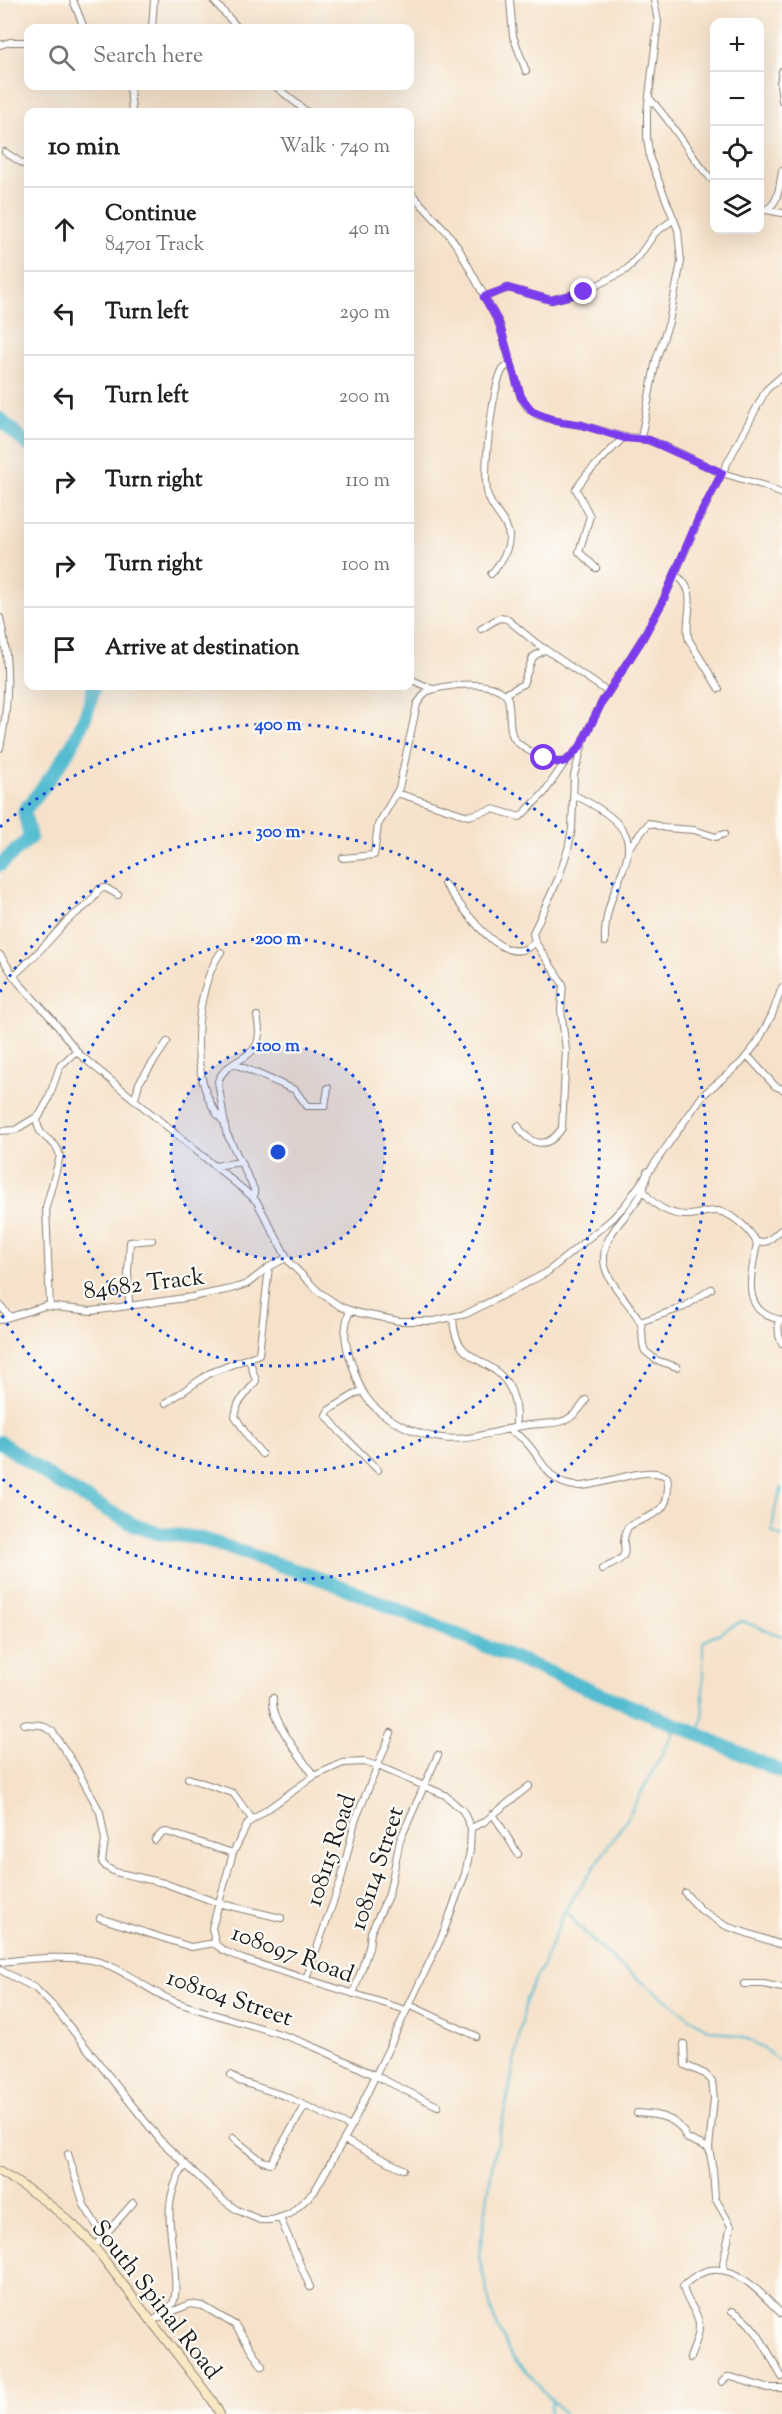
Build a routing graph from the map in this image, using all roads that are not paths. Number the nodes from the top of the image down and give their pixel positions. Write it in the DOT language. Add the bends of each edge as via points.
graph roads {
  1 [pos="73,0"];
  2 [pos="153,0"];
  3 [pos="213,0"];
  4 [pos="510,0"];
  5 [pos="654,0"];
  6 [pos="82,24"];
  7 [pos="152,24"];
  8 [pos="234,24"];
  9 [pos="24,42"];
  10 [pos="0,45"];
  11 [pos="526,71"];
  12 [pos="782,71"];
  13 [pos="130,90"];
  14 [pos="280,90"];
  15 [pos="649,98"];
  16 [pos="782,101"];
  17 [pos="298,105"];
  18 [pos="132,108"];
  19 [pos="295,108"];
  20 [pos="302,108"];
  21 [pos="5,152"];
  22 [pos="24,164"];
  23 [pos="782,171"];
  24 [pos="712,180"];
  25 [pos="414,197"];
  26 [pos="764,210"];
  27 [pos="782,213"];
  28 [pos="674,219"];
  29 [pos="484,297"];
  30 [pos="511,363"];
  31 [pos="782,376"];
  32 [pos="624,438"];
  33 [pos="641,438"];
  34 [pos="722,473"];
  35 [pos="782,494"];
  36 [pos="596,568"];
  37 [pos="491,574"];
  38 [pos="675,574"];
  39 [pos="0,618"];
  40 [pos="481,629"];
  41 [pos="546,649"];
  42 [pos="414,681"];
  43 [pos="432,689"];
  44 [pos="718,689"];
  45 [pos="608,692"];
  46 [pos="506,694"];
  47 [pos="580,747"];
  48 [pos="0,748"];
  49 [pos="565,762"];
  50 [pos="397,793"];
  51 [pos="574,795"];
  52 [pos="724,834"];
  53 [pos="630,846"];
  54 [pos="343,858"];
  55 [pos="444,884"];
  56 [pos="118,896"];
  57 [pos="535,942"];
  58 [pos="605,942"];
  59 [pos="221,952"];
  60 [pos="0,955"];
  61 [pos="14,976"];
  62 [pos="782,987"];
  63 [pos="257,1016"];
  64 [pos="167,1042"];
  65 [pos="76,1051"];
  66 [pos="748,1056"];
  67 [pos="235,1064"];
  68 [pos="328,1088"];
  69 [pos="782,1089"];
  70 [pos="135,1099"];
  71 [pos="38,1116"];
  72 [pos="224,1121"];
  73 [pos="518,1126"];
  74 [pos="0,1131"];
  75 [pos="241,1162"];
  76 [pos="215,1166"];
  77 [pos="647,1171"];
  78 [pos="643,1189"];
  79 [pos="254,1198"];
  80 [pos="782,1230"];
  81 [pos="153,1240"];
  82 [pos="757,1243"];
  83 [pos="286,1258"];
  84 [pos="269,1267"];
  85 [pos="711,1289"];
  86 [pos="0,1305"];
  87 [pos="129,1305"];
  88 [pos="50,1306"];
  89 [pos="350,1310"];
  90 [pos="9,1316"];
  91 [pos="453,1318"];
  92 [pos="0,1320"];
  93 [pos="780,1320"];
  94 [pos="640,1322"];
  95 [pos="782,1343"];
  96 [pos="249,1359"];
  97 [pos="677,1367"];
  98 [pos="362,1390"];
  99 [pos="586,1400"];
  100 [pos="166,1402"];
  101 [pos="516,1427"];
  102 [pos="507,1429"];
  103 [pos="262,1454"];
  104 [pos="378,1470"];
  105 [pos="602,1569"];
  106 [pos="273,1698"];
  107 [pos="24,1724"];
  108 [pos="391,1733"];
  109 [pos="438,1755"];
  110 [pos="378,1766"];
  111 [pos="314,1776"];
  112 [pos="188,1778"];
  113 [pos="529,1785"];
  114 [pos="424,1786"];
  115 [pos="493,1814"];
  116 [pos="252,1819"];
  117 [pos="471,1828"];
  118 [pos="155,1840"];
  119 [pos="233,1852"];
  120 [pos="518,1854"];
  121 [pos="685,1893"];
  122 [pos="218,1903"];
  123 [pos="100,1918"];
  124 [pos="281,1918"];
  125 [pos="215,1943"];
  126 [pos="782,1945"];
  127 [pos="0,1962"];
  128 [pos="0,1970"];
  129 [pos="306,1979"];
  130 [pos="744,1984"];
  131 [pos="782,1988"];
  132 [pos="353,1994"];
  133 [pos="407,2007"];
  134 [pos="476,2036"];
  135 [pos="684,2044"];
  136 [pos="231,2075"];
  137 [pos="375,2076"];
  138 [pos="305,2106"];
  139 [pos="438,2106"];
  140 [pos="637,2113"];
  141 [pos="351,2127"];
  142 [pos="233,2138"];
  143 [pos="344,2140"];
  144 [pos="709,2148"];
  145 [pos="68,2154"];
  146 [pos="185,2165"];
  147 [pos="403,2169"];
  148 [pos="0,2172"];
  149 [pos="133,2203"];
  150 [pos="280,2218"];
  151 [pos="103,2236"];
  152 [pos="95,2246"];
  153 [pos="724,2270"];
  154 [pos="310,2287"];
  155 [pos="732,2311"];
  156 [pos="781,2312"];
  157 [pos="154,2320"];
  158 [pos="690,2358"];
  159 [pos="262,2366"];
  160 [pos="782,2377"];
  161 [pos="722,2382"];
  162 [pos="782,2388"];
  163 [pos="220,2414"];
  1 -- 6 [label="street"];
  2 -- 7 [label="street"];
  3 -- 8 [label="street"];
  4 -- 11 [label="street" via="513,36"];
  5 -- 15 [label="street" via="658,22"];
  9 -- 10 [label="street"];
  12 -- 16 [label="street"];
  13 -- 18 [label="street"];
  14 -- 17 [label="street"];
  15 -- 24 [label="street"];
  15 -- 28 [label="street" via="646,121 650,159"];
  17 -- 19 [label="street"];
  17 -- 20 [label="street"];
  21 -- 22 [label="street"];
  23 -- 26 [label="street" via="777,197"];
  25 -- 29 [label="street" via="454,242"];
  26 -- 27 [label="street"];
  28 -- 29 [label="street" via="655,233 626,270 591,289 551,300 515,289 502,289"];
  28 -- 33 [label="street" via="680,236 681,262"];
  29 -- 30 [label="street" via="499,323"];
  30 -- 32 [label="street" via="521,397 533,412"];
  30 -- 37 [label="street" via="502,371 496,389 486,472 488,495 509,541"];
  31 -- 34 [label="street" via="766,390"];
  32 -- 33 [label="street"];
  32 -- 36 [label="street" via="576,489 590,516 579,552"];
  33 -- 34 [label="street"];
  34 -- 35 [label="street"];
  34 -- 38 [label="street"];
  38 -- 44 [label="street" via="687,585 691,608 689,640"];
  38 -- 45 [label="street" via="641,641"];
  39 -- 48 [label="street" via="7,685"];
  40 -- 41 [label="street" via="504,618"];
  41 -- 45 [label="street"];
  41 -- 46 [label="street" via="533,657 523,684"];
  42 -- 43 [label="street"];
  43 -- 46 [label="street" via="486,685"];
  43 -- 50 [label="street" via="417,704"];
  45 -- 47 [label="street"];
  46 -- 49 [label="street" via="515,740 550,761"];
  47 -- 49 [label="street"];
  47 -- 51 [label="street"];
  49 -- 50 [label="street" via="544,793 520,817 496,809 468,816"];
  50 -- 54 [label="street" via="380,819 374,855"];
  51 -- 53 [label="street" via="616,820"];
  51 -- 57 [label="street" via="568,849 535,928"];
  52 -- 53 [label="street" via="716,837 649,823"];
  53 -- 58 [label="street" via="623,875 608,907"];
  55 -- 57 [label="street" via="466,916 499,944 522,950"];
  56 -- 61 [label="street" via="101,888 91,903"];
  57 -- 73 [label="street" via="563,984 563,1121 560,1132 544,1143 527,1140"];
  59 -- 72 [label="street" via="210,971 199,1018 198,1042 204,1082"];
  60 -- 61 [label="street"];
  61 -- 65 [label="street"];
  62 -- 66 [label="street" via="765,1030"];
  63 -- 67 [label="street" via="255,1047"];
  64 -- 70 [label="street" via="139,1083"];
  65 -- 70 [label="street"];
  65 -- 71 [label="street" via="60,1066"];
  66 -- 69 [label="street"];
  66 -- 77 [label="street" via="703,1095"];
  67 -- 68 [label="street" via="295,1090 307,1106 325,1106"];
  67 -- 72 [label="street" via="218,1081"];
  70 -- 76 [label="street"];
  71 -- 74 [label="street" via="15,1130"];
  71 -- 88 [label="street" via="40,1132 58,1147 60,1156 46,1207"];
  72 -- 75 [label="street" via="229,1141"];
  75 -- 76 [label="street"];
  75 -- 79 [label="street" via="254,1189"];
  76 -- 79 [label="street"];
  77 -- 78 [label="street"];
  77 -- 91 [label="street" via="619,1212 561,1263 535,1280"];
  78 -- 82 [label="street" via="653,1203 676,1213 723,1213 746,1228"];
  78 -- 94 [label="street" via="611,1238 604,1259 612,1281"];
  79 -- 83 [label="street"];
  80 -- 82 [label="street" via="768,1241"];
  81 -- 87 [label="street" via="130,1242"];
  82 -- 93 [label="street" via="749,1288 758,1306"];
  83 -- 84 [label="street, 84682 Track"];
  83 -- 89 [label="street" via="327,1298"];
  84 -- 87 [label="street, 84682 Track" via="242,1287"];
  84 -- 96 [label="street" via="261,1349 258,1356"];
  85 -- 94 [label="street" via="684,1307"];
  86 -- 90 [label="street"];
  87 -- 88 [label="street, 84682 Track" via="86,1311"];
  88 -- 90 [label="street, 84682 Track"];
  89 -- 91 [label="street" via="399,1321"];
  89 -- 98 [label="street" via="344,1328 345,1342"];
  90 -- 92 [label="street, 84682 Track"];
  91 -- 101 [label="street" via="461,1348 496,1371 508,1385 515,1402"];
  93 -- 95 [label="street"];
  94 -- 97 [label="street" via="645,1351 656,1360"];
  96 -- 100 [label="street" via="210,1373"];
  96 -- 103 [label="street" via="256,1381 238,1404 235,1416"];
  98 -- 102 [label="street" via="383,1414 432,1436 447,1439"];
  98 -- 104 [label="street" via="326,1415"];
  99 -- 101 [label="street" via="578,1413 567,1420"];
  101 -- 102 [label="street"];
  102 -- 105 [label="street" via="526,1442 548,1474 563,1484 584,1486 657,1474 666,1477 665,1506 628,1527 624,1557"];
  106 -- 111 [label="street" via="277,1718"];
  107 -- 122 [label="street" via="41,1725 52,1731 97,1803 104,1827 102,1862 106,1867"];
  108 -- 110 [label="street, 108115 Road"];
  109 -- 114 [label="street, 108114 Street"];
  110 -- 111 [label="street, 108097 Road" via="357,1761 344,1763"];
  110 -- 114 [label="street, 108097 Road"];
  110 -- 129 [label="street, 108115 Road" via="355,1821 341,1880"];
  111 -- 116 [label="street, 108097 Road"];
  112 -- 116 [label="street" via="233,1793"];
  113 -- 115 [label="street"];
  114 -- 117 [label="street, 108097 Road" via="453,1800 464,1811"];
  114 -- 132 [label="street, 108114 Street" via="400,1840 389,1894 371,1932"];
  115 -- 117 [label="street"];
  115 -- 120 [label="street"];
  116 -- 119 [label="street, 108097 Road"];
  117 -- 133 [label="street" via="465,1874 442,1936"];
  118 -- 119 [label="street" via="167,1832"];
  119 -- 122 [label="street, 108097 Road"];
  121 -- 126 [label="street" via="701,1910 726,1926"];
  122 -- 124 [label="street"];
  122 -- 125 [label="street, 108097 Road" via="212,1923"];
  123 -- 125 [label="street" via="191,1947"];
  125 -- 129 [label="street, 108097 Road" via="242,1959"];
  127 -- 137 [label="street, 108104 Street" via="57,1958 102,1962 170,1999 307,2044"];
  128 -- 146 [label="street" via="35,1988 54,2007 160,2140"];
  129 -- 132 [label="street, 108097 Road"];
  130 -- 131 [label="street"];
  132 -- 133 [label="street, 108097 Road"];
  133 -- 134 [label="street, 108097 Road"];
  133 -- 137 [label="street"];
  135 -- 144 [label="street" via="685,2065 705,2074 713,2086"];
  136 -- 138 [label="street"];
  137 -- 139 [label="street, 108104 Street"];
  137 -- 141 [label="street"];
  138 -- 141 [label="street"];
  138 -- 142 [label="street" via="270,2164"];
  140 -- 144 [label="street" via="676,2122 686,2138"];
  141 -- 143 [label="street"];
  143 -- 147 [label="street"];
  143 -- 150 [label="street" via="314,2192 302,2205"];
  144 -- 153 [label="street" via="715,2198 731,2226"];
  145 -- 151 [label="street" via="84,2205"];
  146 -- 150 [label="street" via="237,2210 260,2220"];
  146 -- 157 [label="street" via="174,2184 169,2208 176,2292 172,2304"];
  148 -- 152 [label="street, South Spinal Road" via="37,2193"];
  149 -- 151 [label="street"];
  150 -- 154 [label="street"];
  151 -- 152 [label="street"];
  152 -- 157 [label="street, South Spinal Road"];
  153 -- 156 [label="street" via="753,2285"];
  153 -- 158 [label="street" via="702,2271 683,2286 684,2296 699,2320"];
  155 -- 160 [label="street" via="744,2319 763,2343"];
  157 -- 159 [label="street" via="190,2304 203,2306 236,2325"];
  157 -- 163 [label="street, South Spinal Road"];
  161 -- 162 [label="street" via="735,2377 767,2388"];
}
